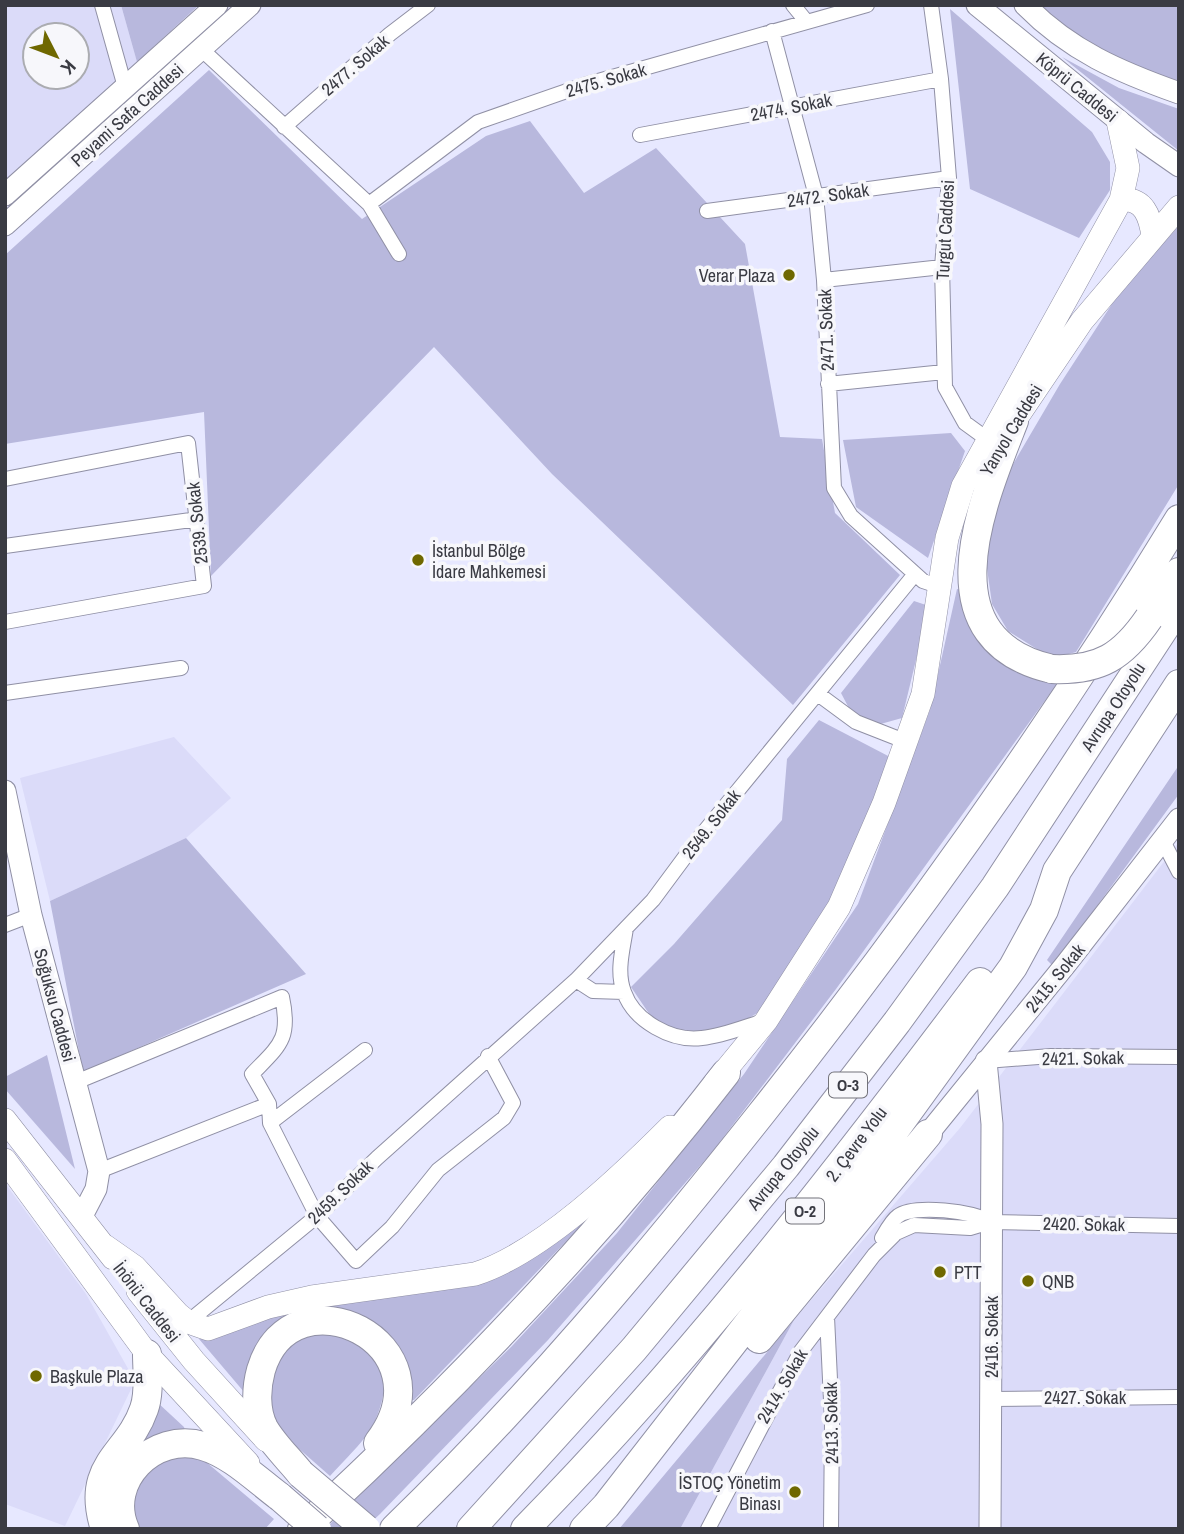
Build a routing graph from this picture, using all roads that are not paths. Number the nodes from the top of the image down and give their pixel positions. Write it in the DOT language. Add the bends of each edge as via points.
graph roads {
  1 [pos="102,5"];
  2 [pos="217,5"];
  3 [pos="250,5"];
  4 [pos="428,5"];
  5 [pos="793,5"];
  6 [pos="867,5"];
  7 [pos="931,5"];
  8 [pos="977,5"];
  9 [pos="1026,5"];
  10 [pos="806,21"];
  11 [pos="772,32"];
  12 [pos="201,48"];
  13 [pos="942,79"];
  14 [pos="124,87"];
  15 [pos="1179,93"];
  16 [pos="794,107"];
  17 [pos="1118,121"];
  18 [pos="284,127"];
  19 [pos="640,135"];
  20 [pos="1179,166"];
  21 [pos="949,178"];
  22 [pos="5,195"];
  23 [pos="816,196"];
  24 [pos="1121,200"];
  25 [pos="369,204"];
  26 [pos="1179,207"];
  27 [pos="708,211"];
  28 [pos="5,225"];
  29 [pos="1153,236"];
  30 [pos="399,254"];
  31 [pos="942,267"];
  32 [pos="824,280"];
  33 [pos="944,372"];
  34 [pos="828,384"];
  35 [pos="1014,421"];
  36 [pos="987,439"];
  37 [pos="5,479"];
  38 [pos="198,519"];
  39 [pos="1179,519"];
  40 [pos="5,546"];
  41 [pos="1179,572"];
  42 [pos="915,574"];
  43 [pos="938,586"];
  44 [pos="1179,606"];
  45 [pos="5,622"];
  46 [pos="181,668"];
  47 [pos="1179,684"];
  48 [pos="5,692"];
  49 [pos="818,694"];
  50 [pos="923,694"];
  51 [pos="907,742"];
  52 [pos="5,790"];
  53 [pos="1179,819"];
  54 [pos="1171,835"];
  55 [pos="1057,871"];
  56 [pos="1179,872"];
  57 [pos="31,915"];
  58 [pos="5,925"];
  59 [pos="626,928"];
  60 [pos="576,980"];
  61 [pos="624,992"];
  62 [pos="766,1021"];
  63 [pos="365,1050"];
  64 [pos="488,1056"];
  65 [pos="1179,1057"];
  66 [pos="986,1061"];
  67 [pos="726,1073"];
  68 [pos="76,1082"];
  69 [pos="269,1104"];
  70 [pos="5,1120"];
  71 [pos="270,1123"];
  72 [pos="928,1134"];
  73 [pos="5,1160"];
  74 [pos="99,1171"];
  75 [pos="82,1216"];
  76 [pos="317,1216"];
  77 [pos="990,1222"];
  78 [pos="1179,1226"];
  79 [pos="104,1247"];
  80 [pos="874,1255"];
  81 [pos="827,1317"];
  82 [pos="188,1322"];
  83 [pos="147,1354"];
  84 [pos="1179,1397"];
  85 [pos="992,1399"];
  86 [pos="300,1474"];
  87 [pos="344,1490"];
  88 [pos="280,1497"];
  89 [pos="606,1506"];
  90 [pos="105,1529"];
  91 [pos="125,1529"];
  92 [pos="302,1529"];
  93 [pos="317,1529"];
  94 [pos="366,1529"];
  95 [pos="394,1529"];
  96 [pos="471,1529"];
  97 [pos="525,1529"];
  98 [pos="584,1529"];
  99 [pos="708,1529"];
  100 [pos="831,1529"];
  101 [pos="990,1529"];
  1 -- 14 [label="street"];
  2 -- 14 [label="street, Peyami Safa Caddesi"];
  3 -- 12 [label="street, Peyami Safa Caddesi"];
  4 -- 18 [label="street, 2477. Sokak"];
  5 -- 10 [label="street"];
  6 -- 10 [label="street, 2475. Sokak"];
  7 -- 13 [label="street, Turgut Caddesi"];
  8 -- 17 [label="street, Köprü Caddesi"];
  9 -- 15 [label="street, Köprü Caddesi" via="1087,56"];
  10 -- 11 [label="street, 2475. Sokak"];
  11 -- 16 [label="street, 2471. Sokak"];
  11 -- 25 [label="street, 2475. Sokak" via="584,85 478,122"];
  12 -- 18 [label="street"];
  12 -- 28 [label="street, Peyami Safa Caddesi"];
  13 -- 16 [label="street, 2474. Sokak"];
  13 -- 21 [label="street, Turgut Caddesi"];
  14 -- 22 [label="street, Peyami Safa Caddesi"];
  16 -- 19 [label="street, 2474. Sokak"];
  16 -- 23 [label="street, 2471. Sokak"];
  17 -- 20 [label="street, Köprü Caddesi"];
  17 -- 24 [label="main road" via="1128,168"];
  18 -- 25 [label="street"];
  21 -- 23 [label="street, 2472. Sokak"];
  21 -- 31 [label="street, Turgut Caddesi"];
  23 -- 27 [label="street, 2472. Sokak"];
  23 -- 32 [label="street, 2471. Sokak"];
  24 -- 29 [label="main road" via="1139,204 1150,216"];
  24 -- 36 [label="main road"];
  25 -- 30 [label="street"];
  26 -- 29 [label="main road, Yanyol Caddesi"];
  29 -- 35 [label="main road, Yanyol Caddesi" via="1082,321"];
  31 -- 32 [label="street"];
  31 -- 33 [label="street, Turgut Caddesi"];
  32 -- 34 [label="street, 2471. Sokak"];
  33 -- 34 [label="street"];
  33 -- 36 [label="street, Turgut Caddesi" via="945,387 957,413"];
  34 -- 42 [label="street, 2471. Sokak" via="831,470 840,502"];
  35 -- 41 [label="highway, bridge" via="978,521 971,574 974,599 984,621 1004,645 1032,664 1052,669 1082,667 1113,657 1133,641"];
  35 -- 50 [label="main road, Yanyol Caddesi" via="976,491 963,529"];
  36 -- 43 [label="main road" via="963,486"];
  37 -- 38 [label="street, 2539. Sokak" via="188,443"];
  38 -- 40 [label="street"];
  38 -- 45 [label="street, 2539. Sokak" via="204,586"];
  39 -- 95 [label="highway" via="1031,752 828,1031 589,1322 496,1427"];
  42 -- 43 [label="street, 2471. Sokak"];
  42 -- 49 [label="street, 2549. Sokak"];
  43 -- 50 [label="main road"];
  44 -- 96 [label="highway, Avrupa Otoyolu / O-3" via="995,887 889,1033 634,1349"];
  46 -- 48 [label="street"];
  47 -- 55 [label="highway"];
  49 -- 51 [label="street" via="856,722"];
  49 -- 59 [label="street, 2549. Sokak" via="653,901"];
  50 -- 51 [label="main road"];
  51 -- 62 [label="main road" via="839,907"];
  52 -- 57 [label="street, Soğuksu Caddesi"];
  53 -- 54 [label="street, 2415. Sokak"];
  54 -- 56 [label="street"];
  54 -- 66 [label="street, 2415. Sokak"];
  55 -- 89 [label="highway" via="1044,910 1013,967 968,1031 845,1199"];
  55 -- 97 [label="highway, 2. Çevre Yolu / O-2" via="973,990 757,1270"];
  57 -- 58 [label="street"];
  57 -- 68 [label="street, Soğuksu Caddesi"];
  59 -- 60 [label="street, 2549. Sokak"];
  59 -- 61 [label="street" via="620,965"];
  60 -- 61 [label="street" via="593,992"];
  60 -- 64 [label="street, 2549. Sokak"];
  61 -- 62 [label="street" via="647,1020 682,1038 702,1038"];
  62 -- 67 [label="main road"];
  63 -- 71 [label="street"];
  64 -- 76 [label="street, 2459. Sokak"];
  64 -- 76 [label="street" via="513,1103 504,1118 438,1170 392,1227 356,1261"];
  65 -- 66 [label="street, 2421. Sokak" via="1051,1056"];
  66 -- 72 [label="street, 2415. Sokak"];
  66 -- 77 [label="street, 2416. Sokak" via="992,1124"];
  67 -- 82 [label="main road" via="600,1191 498,1267 390,1289 312,1297 208,1329"];
  67 -- 87 [label="highway" via="669,1147 559,1272"];
  68 -- 69 [label="street" via="282,997 287,1021 282,1043 252,1074"];
  68 -- 74 [label="street, Soğuksu Caddesi"];
  69 -- 71 [label="street"];
  69 -- 74 [label="street"];
  70 -- 75 [label="main road, İnönü Caddesi"];
  71 -- 76 [label="street"];
  72 -- 89 [label="highway" via="687,1423"];
  73 -- 83 [label="main road, İnönü Caddesi"];
  74 -- 75 [label="street"];
  75 -- 79 [label="main road, İnönü Caddesi"];
  76 -- 82 [label="street, 2459. Sokak"];
  77 -- 78 [label="street, 2420. Sokak"];
  77 -- 80 [label="street, 2420. Sokak" via="970,1228 914,1225 896,1233"];
  77 -- 85 [label="street, 2416. Sokak"];
  79 -- 82 [label="main road" via="135,1267"];
  79 -- 86 [label="main road, İnönü Caddesi" via="194,1361"];
  80 -- 81 [label="street, 2414. Sokak"];
  81 -- 99 [label="street, 2414. Sokak" via="782,1383"];
  81 -- 100 [label="street, 2413. Sokak"];
  83 -- 88 [label="main road, İnönü Caddesi"];
  83 -- 90 [label="highway" via="144,1409 107,1465 103,1480 100,1497"];
  84 -- 85 [label="street, 2427. Sokak"];
  85 -- 101 [label="street, 2416. Sokak"];
  86 -- 87 [label="highway" via="264,1428 259,1414 263,1365 279,1341 303,1324 325,1320 349,1323 369,1333 386,1353 394,1367 399,1396 387,1430"];
  86 -- 94 [label="highway, bridge"];
  87 -- 92 [label="highway"];
  88 -- 91 [label="highway" via="217,1452 187,1443 170,1445 152,1452 128,1475 120,1506"];
  88 -- 93 [label="highway, bridge"];
  89 -- 98 [label="highway"];
}
